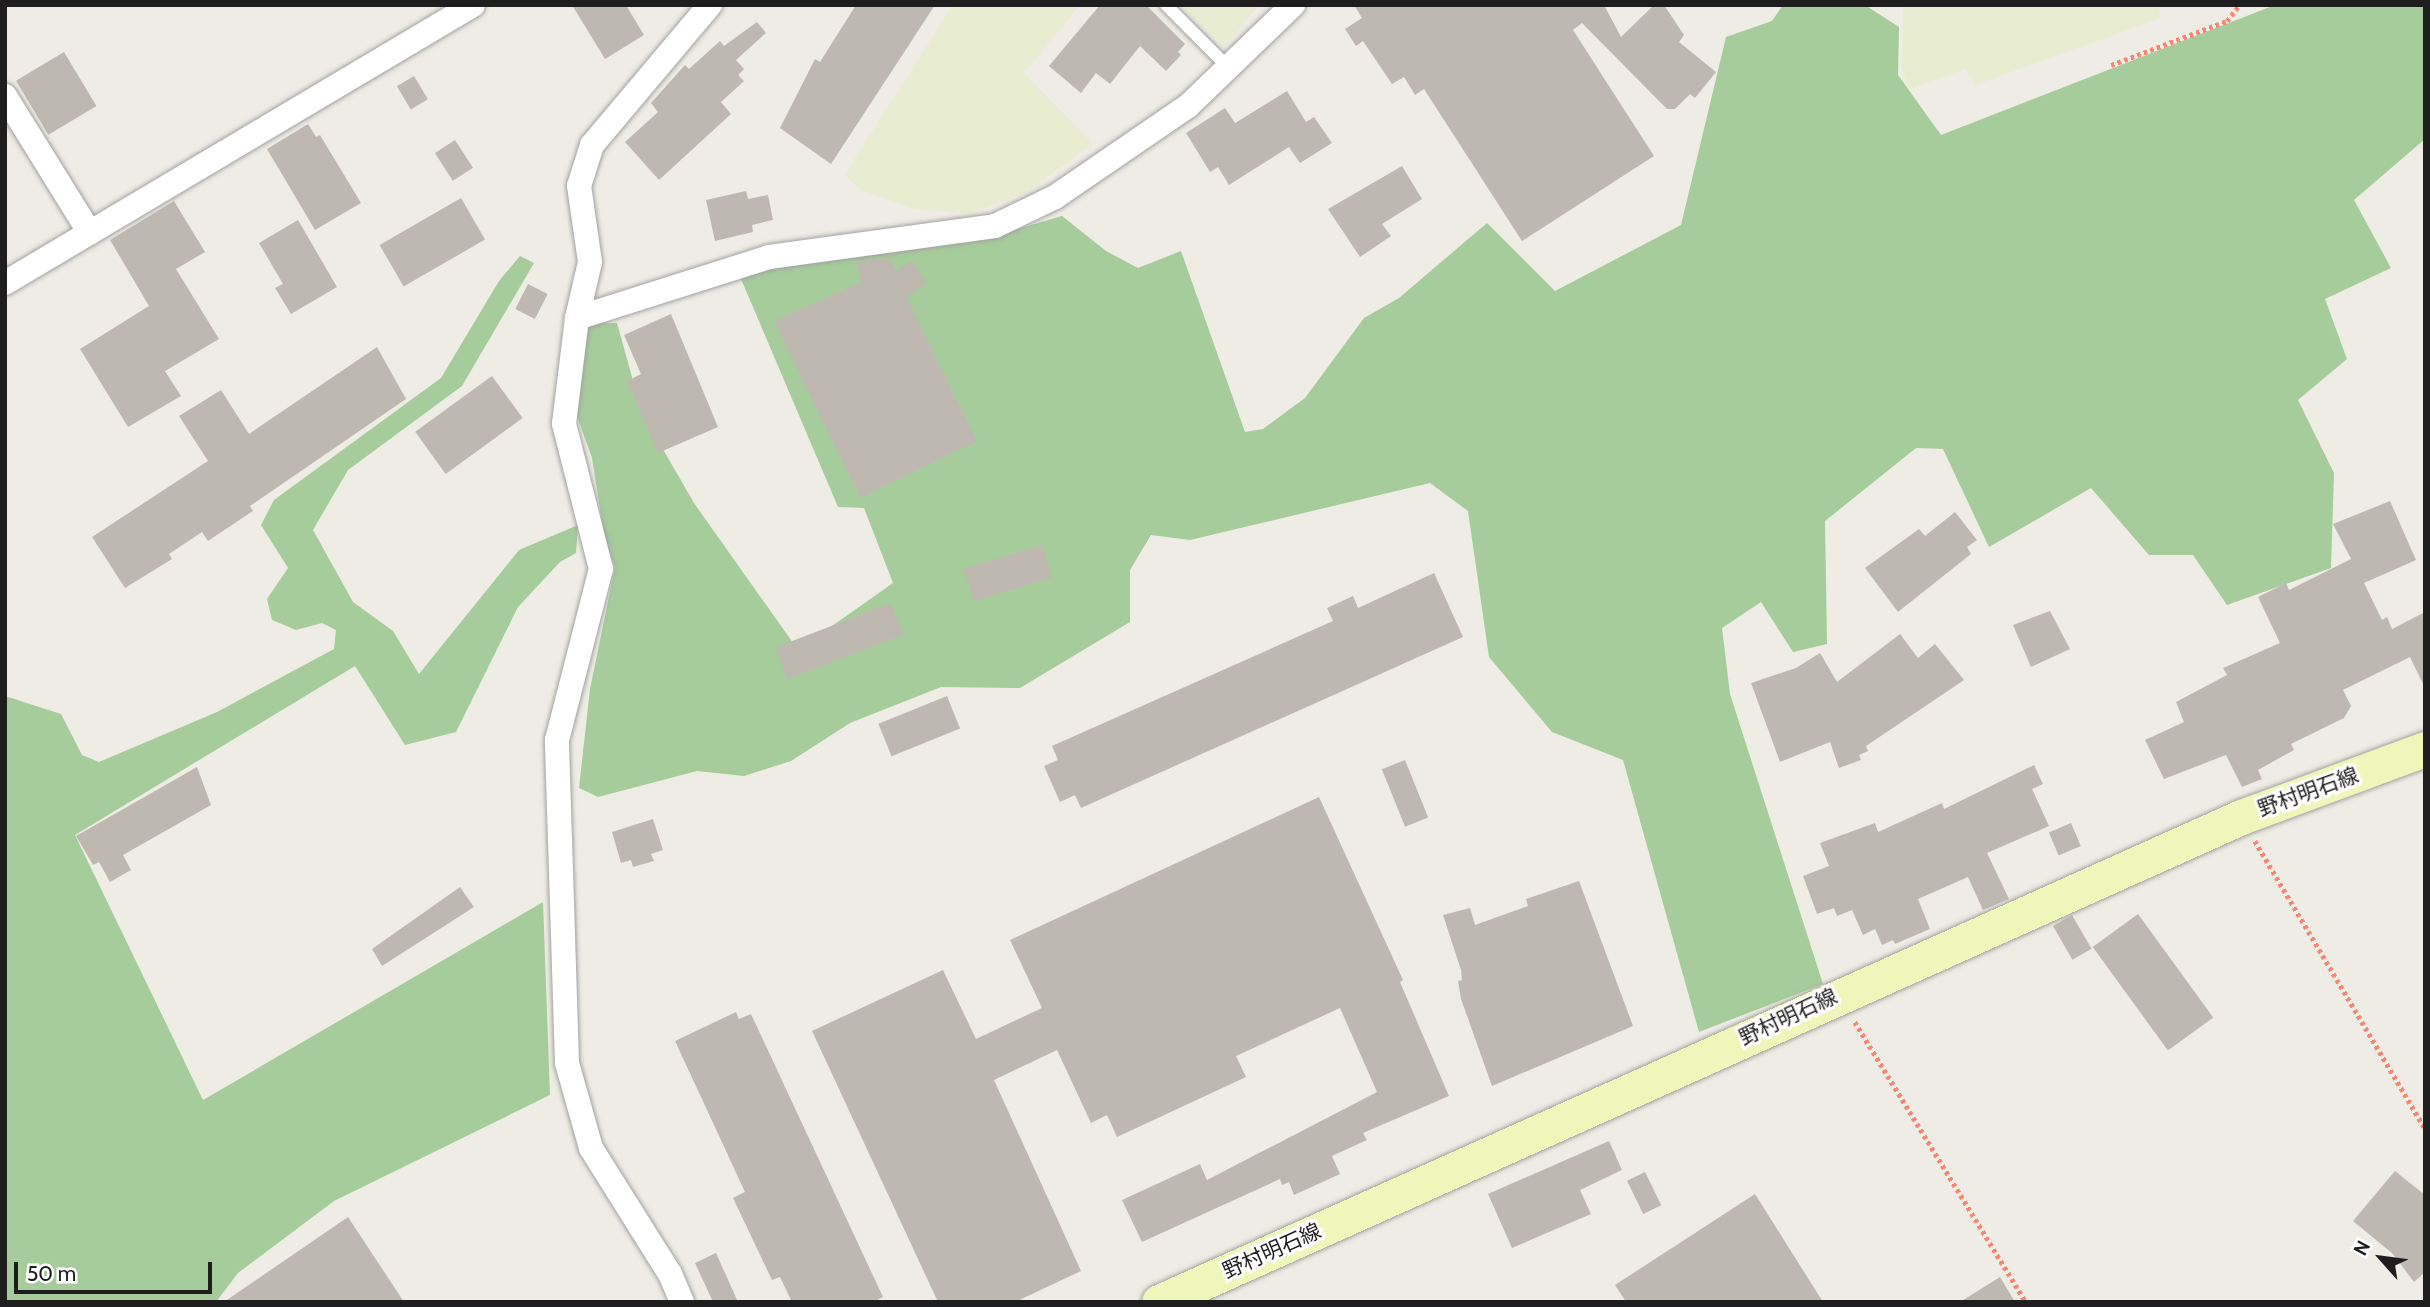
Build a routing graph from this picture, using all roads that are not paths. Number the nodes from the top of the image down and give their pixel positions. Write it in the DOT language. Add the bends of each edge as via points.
graph roads {
  1 [pos="474,5"];
  2 [pos="710,5"];
  3 [pos="1166,5"];
  4 [pos="1293,5"];
  5 [pos="1229,68"];
  6 [pos="5,96"];
  7 [pos="90,233"];
  8 [pos="5,283"];
  9 [pos="577,318"];
  10 [pos="2425,749"];
  11 [pos="681,1302"];
  12 [pos="1158,1302"];
  1 -- 7 [label="street"];
  2 -- 9 [label="street" via="592,145 579,186 590,261"];
  3 -- 5 [label="lane"];
  4 -- 5 [label="street"];
  5 -- 9 [label="street" via="1188,106 1055,197 995,226 769,257"];
  6 -- 7 [label="street"];
  7 -- 8 [label="street"];
  9 -- 11 [label="street" via="564,424 601,569 557,740 567,1063 591,1148 670,1274"];
  10 -- 12 [label="main road, 野村明石線" via="2241,817"];
}
